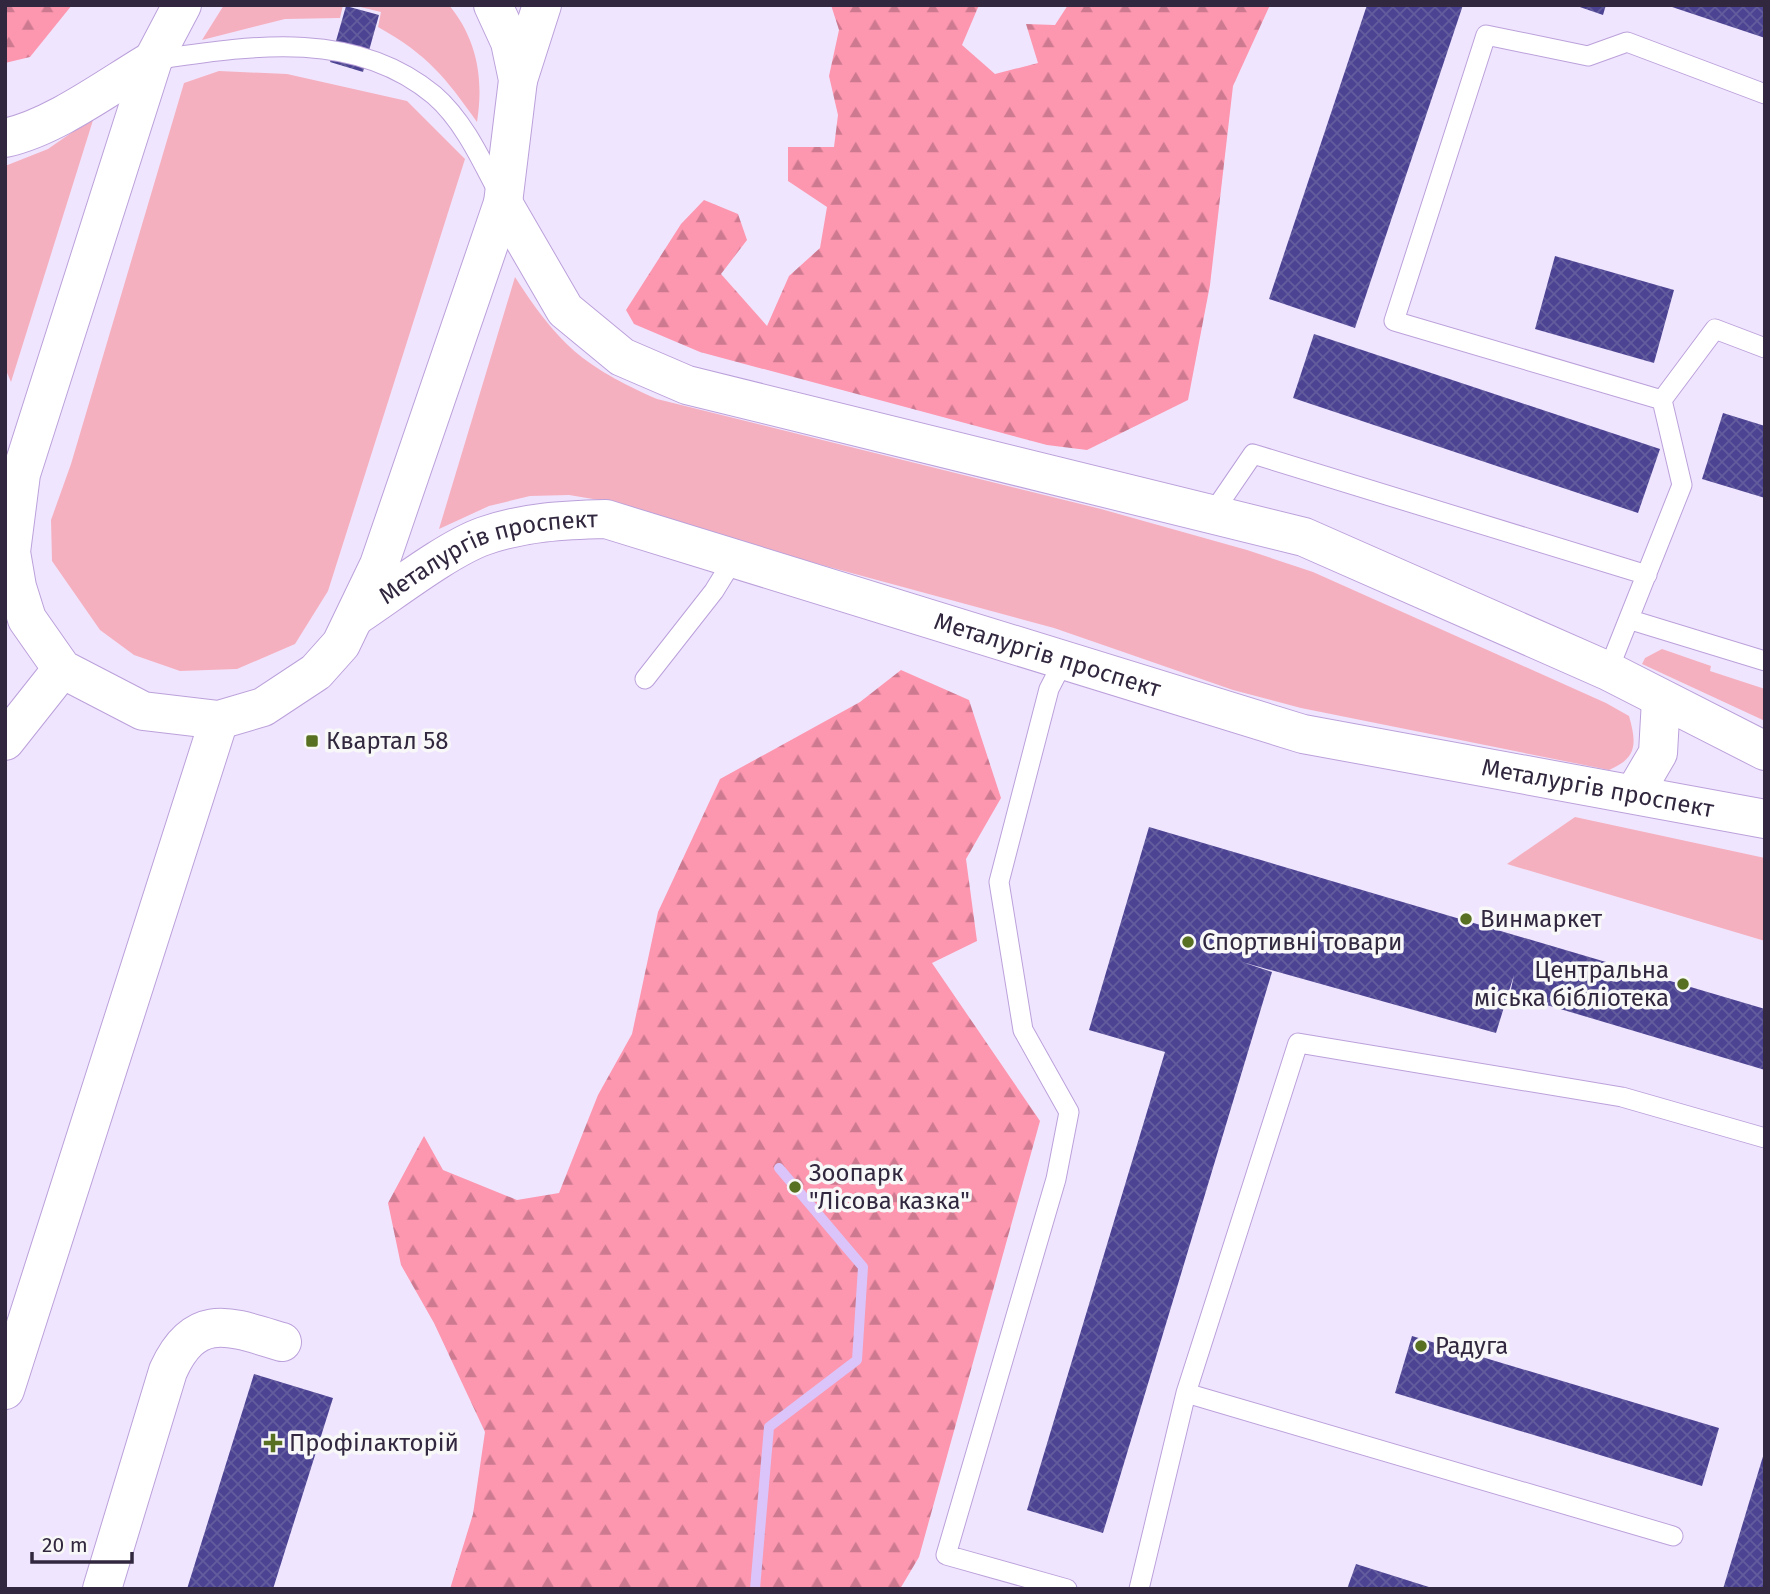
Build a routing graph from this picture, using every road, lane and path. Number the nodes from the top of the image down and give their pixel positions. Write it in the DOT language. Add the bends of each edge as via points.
graph roads {
  1 [pos="182,5"];
  2 [pos="493,5"];
  3 [pos="542,5"];
  4 [pos="153,60"];
  5 [pos="518,80"];
  6 [pos="1765,94"];
  7 [pos="5,138"];
  8 [pos="503,202"];
  9 [pos="1765,348"];
  10 [pos="1662,400"];
  11 [pos="5,424"];
  12 [pos="21,474"];
  13 [pos="1212,514"];
  14 [pos="735,557"];
  15 [pos="1647,575"];
  16 [pos="356,616"];
  17 [pos="1631,620"];
  18 [pos="1065,658"];
  19 [pos="1765,661"];
  20 [pos="62,669"];
  21 [pos="1608,671"];
  22 [pos="645,679"];
  23 [pos="1661,700"];
  24 [pos="219,720"];
  25 [pos="5,741"];
  26 [pos="1765,751"];
  27 [pos="1634,794"];
  28 [pos="1765,819"];
  29 [pos="1765,1138"];
  30 [pos="282,1342"];
  31 [pos="5,1390"];
  32 [pos="1186,1393"];
  33 [pos="1673,1536"];
  34 [pos="102,1589"];
  35 [pos="1067,1589"];
  36 [pos="1139,1589"];
  1 -- 4 [label="street"];
  2 -- 5 [label="street" via="510,42"];
  3 -- 5 [label="street"];
  4 -- 7 [label="street" via="21,135"];
  4 -- 8 [label="lane" via="257,45 315,47 395,68 436,97 474,146"];
  4 -- 12 [label="street"];
  5 -- 8 [label="street"];
  6 -- 10 [label="lane" via="1627,43 1588,56 1486,34 1394,321"];
  8 -- 13 [label="street" via="565,310 622,357 687,385"];
  8 -- 16 [label="street" via="379,565"];
  9 -- 10 [label="lane" via="1715,329"];
  10 -- 15 [label="lane" via="1682,485"];
  11 -- 12 [label="street"];
  12 -- 20 [label="street" via="11,552 17,587 27,619"];
  13 -- 15 [label="lane" via="1254,454"];
  13 -- 21 [label="street" via="1304,537"];
  14 -- 16 [label="street, Металургів проспект" via="606,519 553,520 481,537"];
  14 -- 18 [label="street, Металургів проспект"];
  14 -- 22 [label="lane"];
  15 -- 17 [label="lane"];
  16 -- 24 [label="street" via="316,672 263,707"];
  17 -- 19 [label="lane"];
  17 -- 21 [label="lane"];
  18 -- 27 [label="street, Металургів проспект" via="1303,734"];
  18 -- 35 [label="lane" via="1049,689 999,882 1023,1030 1069,1112 1056,1178 946,1555"];
  20 -- 24 [label="street" via="143,711"];
  20 -- 25 [label="street"];
  21 -- 23 [label="street"];
  23 -- 26 [label="street"];
  23 -- 27 [label="street" via="1658,753"];
  24 -- 31 [label="street"];
  27 -- 28 [label="street, Металургів проспект"];
  29 -- 32 [label="lane" via="1622,1097 1298,1043"];
  30 -- 34 [label="street" via="227,1326 194,1333 178,1349"];
  32 -- 33 [label="lane"];
  32 -- 36 [label="lane"];
}
